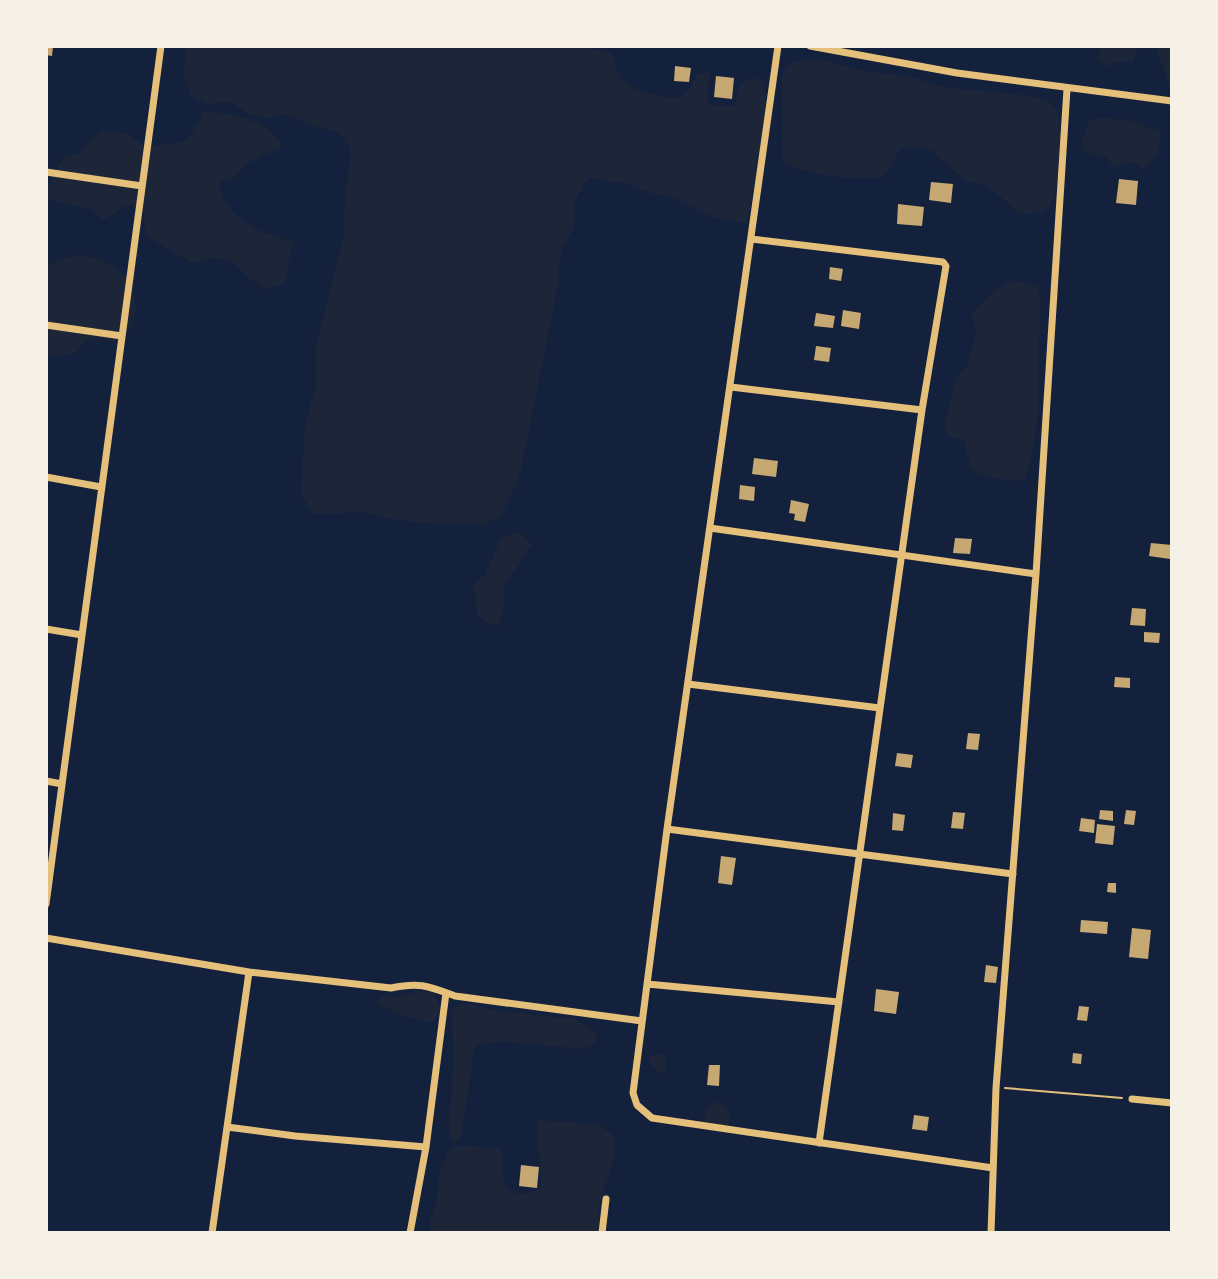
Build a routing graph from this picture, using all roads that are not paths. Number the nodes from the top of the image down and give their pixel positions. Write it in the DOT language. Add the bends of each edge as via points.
graph roads {
  1 [pos="161,46"];
  2 [pos="778,46"];
  3 [pos="810,46"];
  4 [pos="1067,89"];
  5 [pos="1172,101"];
  6 [pos="46,172"];
  7 [pos="142,186"];
  8 [pos="751,239"];
  9 [pos="46,325"];
  10 [pos="122,336"];
  11 [pos="731,387"];
  12 [pos="922,410"];
  13 [pos="46,477"];
  14 [pos="101,487"];
  15 [pos="710,528"];
  16 [pos="901,556"];
  17 [pos="1036,574"];
  18 [pos="46,629"];
  19 [pos="82,635"];
  20 [pos="688,684"];
  21 [pos="880,708"];
  22 [pos="46,781"];
  23 [pos="62,784"];
  24 [pos="667,829"];
  25 [pos="860,854"];
  26 [pos="1013,874"];
  27 [pos="46,904"];
  28 [pos="46,938"];
  29 [pos="249,972"];
  30 [pos="647,984"];
  31 [pos="446,993"];
  32 [pos="839,1002"];
  33 [pos="642,1021"];
  34 [pos="1132,1099"];
  35 [pos="1172,1103"];
  36 [pos="227,1127"];
  37 [pos="819,1143"];
  38 [pos="426,1147"];
  39 [pos="993,1168"];
  40 [pos="606,1199"];
  41 [pos="212,1233"];
  42 [pos="410,1233"];
  43 [pos="602,1233"];
  44 [pos="991,1233"];
  1 -- 7 [label="street"];
  2 -- 8 [label="street"];
  3 -- 4 [label="street"];
  4 -- 5 [label="street"];
  4 -- 17 [label="street"];
  6 -- 7 [label="street"];
  7 -- 10 [label="street"];
  8 -- 11 [label="street"];
  8 -- 12 [label="street" via="944,263"];
  9 -- 10 [label="street"];
  10 -- 14 [label="street"];
  11 -- 12 [label="street"];
  11 -- 15 [label="street"];
  12 -- 16 [label="street"];
  13 -- 14 [label="street"];
  14 -- 19 [label="street"];
  15 -- 16 [label="street"];
  15 -- 20 [label="street"];
  16 -- 17 [label="street"];
  16 -- 21 [label="street"];
  17 -- 26 [label="street"];
  18 -- 19 [label="street"];
  19 -- 23 [label="street"];
  20 -- 21 [label="street"];
  20 -- 24 [label="street"];
  21 -- 25 [label="street"];
  22 -- 23 [label="street"];
  23 -- 27 [label="street"];
  24 -- 25 [label="street"];
  24 -- 30 [label="street"];
  25 -- 26 [label="street"];
  25 -- 32 [label="street"];
  26 -- 39 [label="street"];
  28 -- 29 [label="street"];
  29 -- 31 [label="street" via="391,988 414,983"];
  29 -- 36 [label="street"];
  30 -- 32 [label="street"];
  30 -- 33 [label="street"];
  31 -- 33 [label="street"];
  31 -- 38 [label="street"];
  32 -- 37 [label="street"];
  33 -- 37 [label="street" via="633,1093 644,1113"];
  34 -- 35 [label="street"];
  36 -- 38 [label="street"];
  36 -- 41 [label="street"];
  37 -- 39 [label="street"];
  38 -- 42 [label="street"];
  39 -- 44 [label="street"];
  40 -- 43 [label="street"];
}
